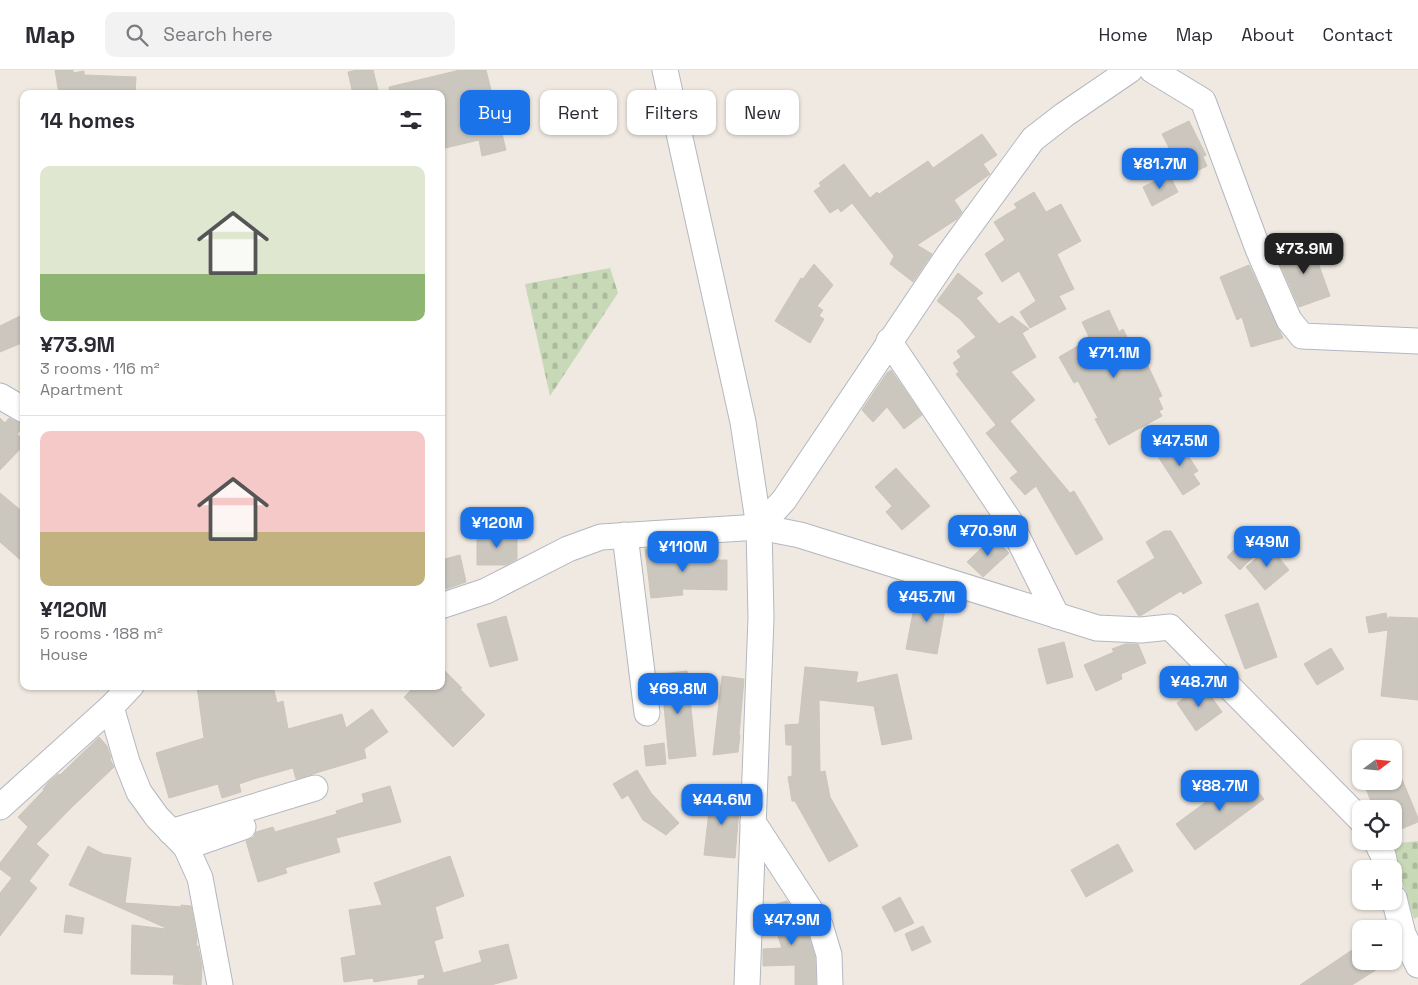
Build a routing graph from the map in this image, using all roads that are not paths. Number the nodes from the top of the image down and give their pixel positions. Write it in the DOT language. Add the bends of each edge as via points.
graph roads {
  1 [pos="665,70"];
  2 [pos="1130,70"];
  3 [pos="1152,70"];
  4 [pos="889,341"];
  5 [pos="1418,341"];
  6 [pos="758,527"];
  7 [pos="625,535"];
  8 [pos="445,605"];
  9 [pos="1057,616"];
  10 [pos="128,690"];
  11 [pos="111,707"];
  12 [pos="647,713"];
  13 [pos="318,794"];
  14 [pos="0,807"];
  15 [pos="1352,811"];
  16 [pos="753,822"];
  17 [pos="179,839"];
  18 [pos="1397,910"];
  19 [pos="1418,965"];
  20 [pos="220,985"];
  21 [pos="747,985"];
  22 [pos="830,985"];
  1 -- 6 [label="street" via="742,422"];
  2 -- 4 [label="street" via="1033,139"];
  3 -- 5 [label="street" via="1203,101 1258,249 1288,320 1302,336"];
  4 -- 6 [label="street" via="784,500"];
  4 -- 9 [label="street" via="1009,520"];
  6 -- 7 [label="street"];
  6 -- 9 [label="street" via="800,535"];
  6 -- 16 [label="street" via="761,618"];
  7 -- 8 [label="street" via="601,537 568,549 486,591"];
  7 -- 12 [label="street"];
  9 -- 15 [label="street" via="1097,628 1141,630 1170,627"];
  10 -- 11 [label="street"];
  11 -- 14 [label="street"];
  11 -- 17 [label="street" via="139,792"];
  13 -- 17 [label="street"];
  16 -- 21 [label="street"];
  16 -- 22 [label="street" via="820,925 829,955"];
  17 -- 20 [label="street" via="200,878"];
  18 -- 19 [label="street" via="1403,934"];
}
